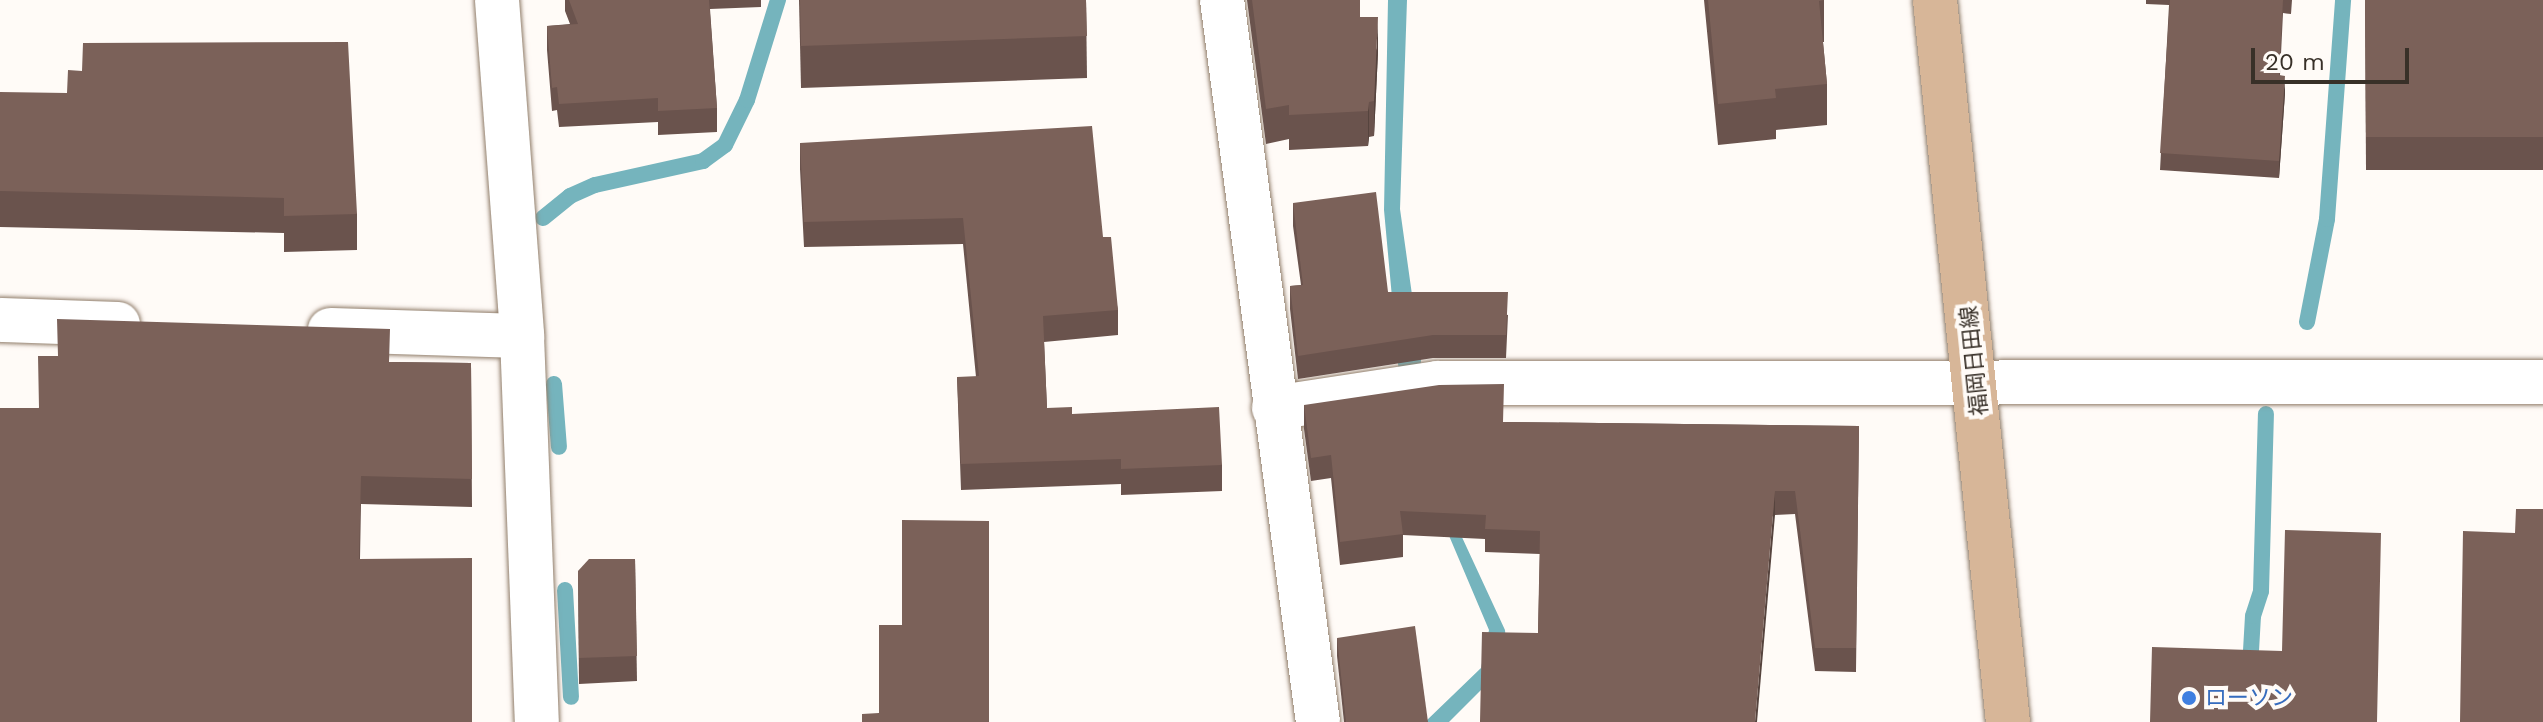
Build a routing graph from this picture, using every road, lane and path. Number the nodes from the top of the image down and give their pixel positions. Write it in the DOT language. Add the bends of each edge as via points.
graph roads {
  1 [pos="497,0"];
  2 [pos="1222,0"];
  3 [pos="1935,0"];
  4 [pos="0,320"];
  5 [pos="158,325"];
  6 [pos="284,329"];
  7 [pos="522,336"];
  8 [pos="2543,382"];
  9 [pos="1977,385"];
  10 [pos="1274,408"];
  11 [pos="537,722"];
  12 [pos="1318,722"];
  13 [pos="2008,722"];
  1 -- 7 [label="street"];
  2 -- 10 [label="street"];
  3 -- 9 [label="main road, 福岡日田線"];
  4 -- 5 [label="street"];
  6 -- 7 [label="street"];
  7 -- 11 [label="street"];
  8 -- 9 [label="street"];
  9 -- 10 [label="street" via="1437,383"];
  9 -- 13 [label="main road, 福岡日田線"];
  10 -- 12 [label="street"];
}
